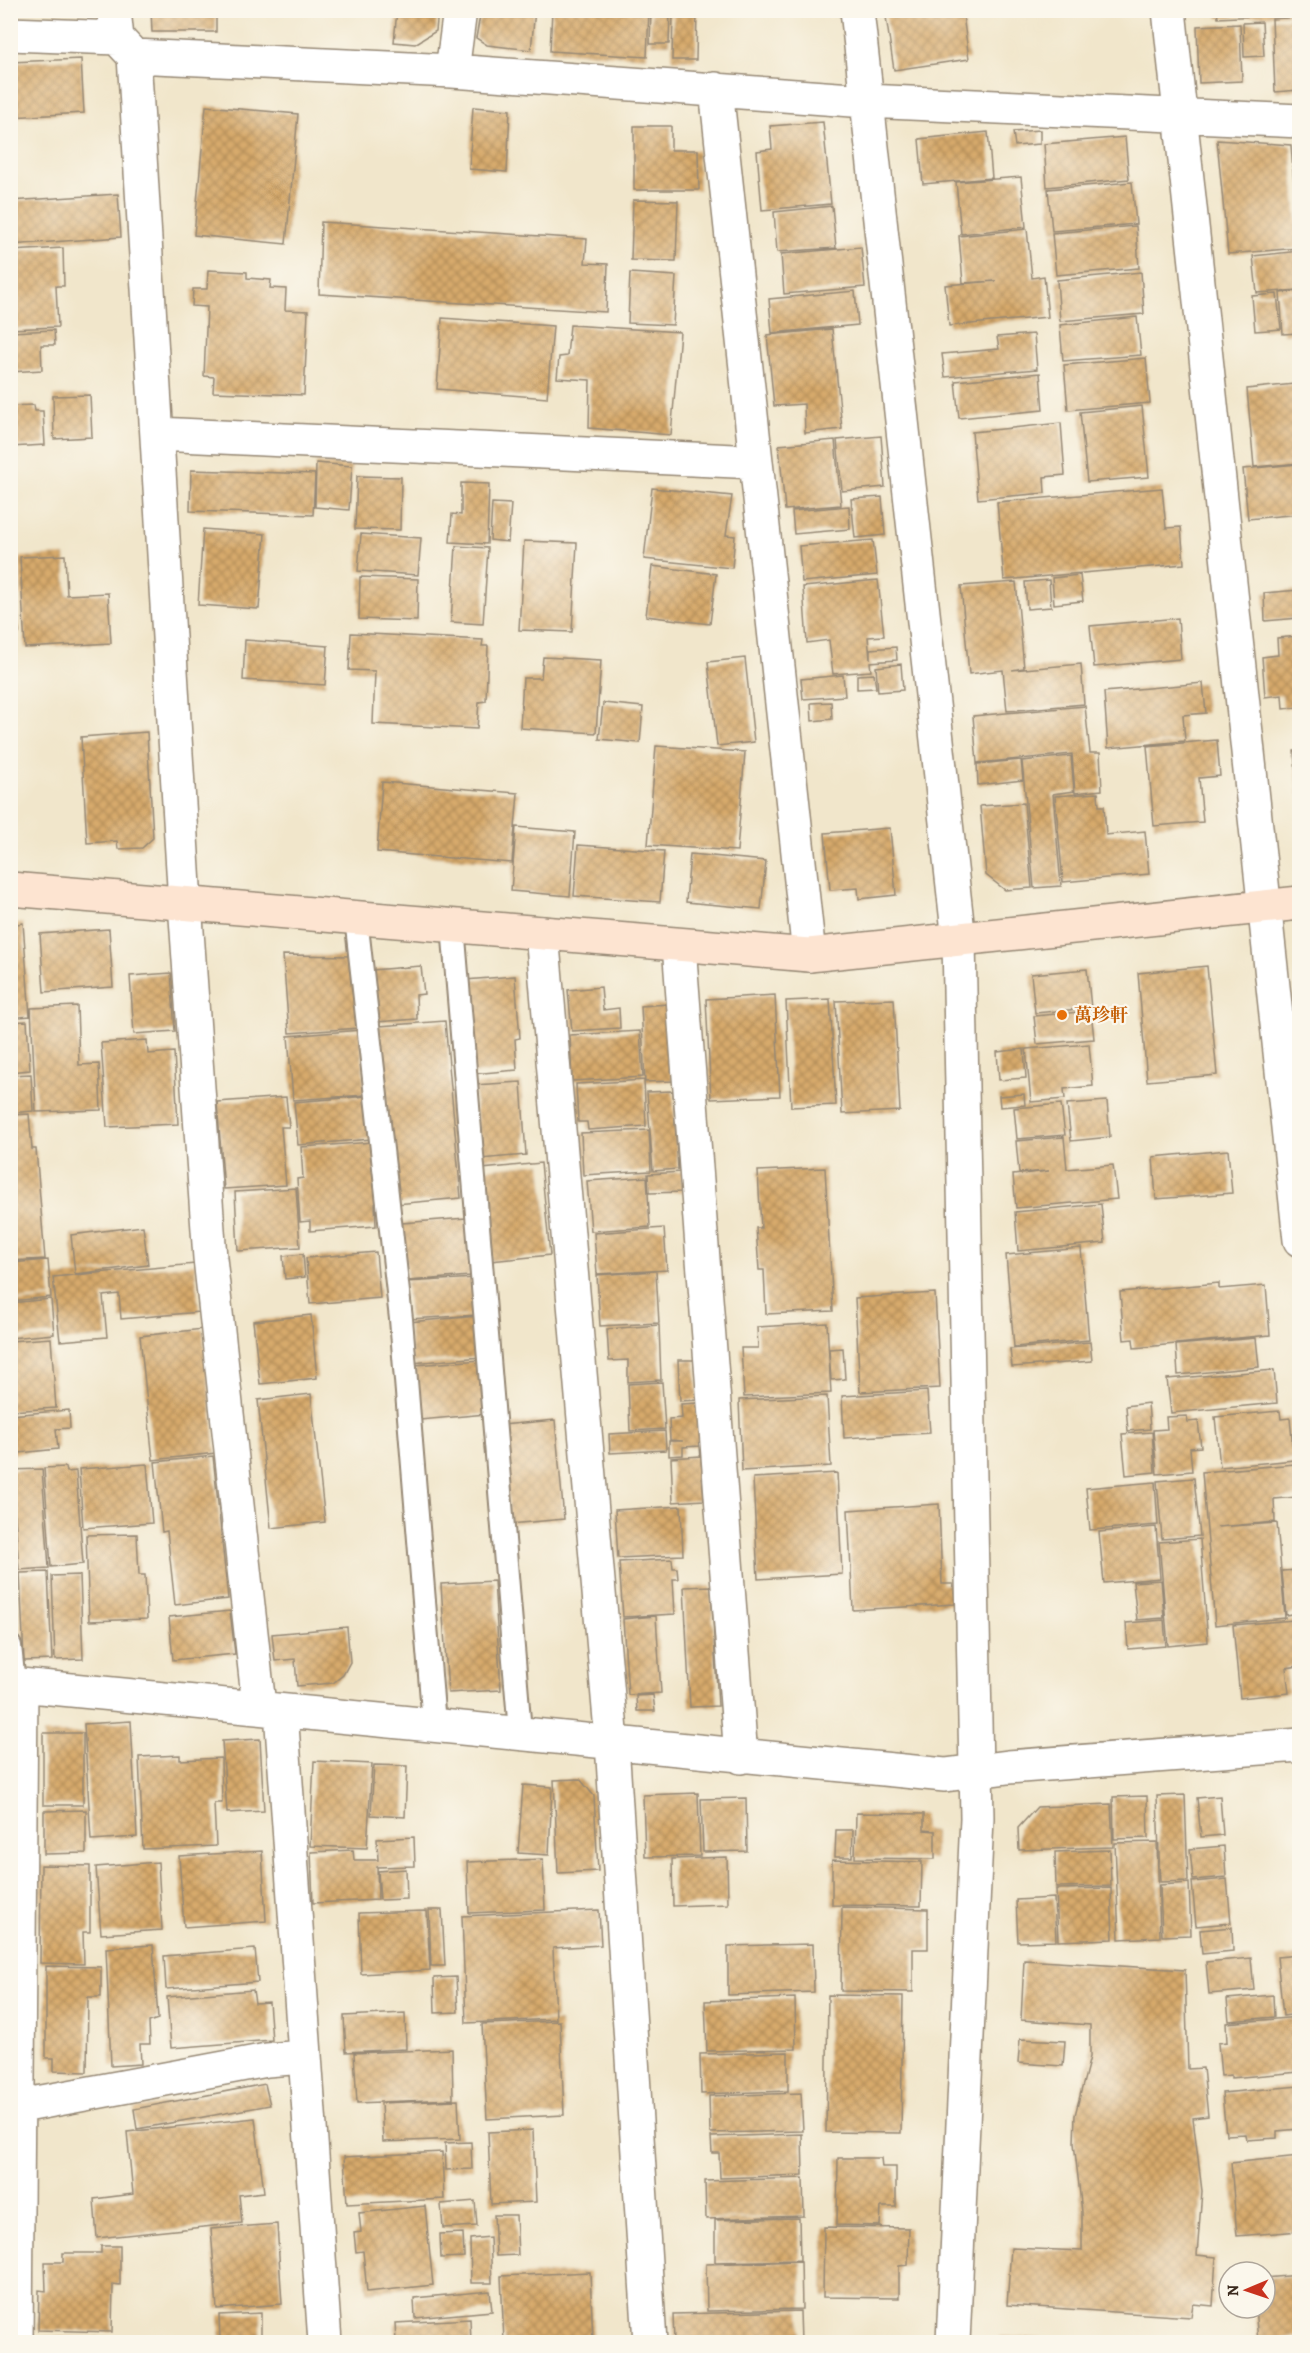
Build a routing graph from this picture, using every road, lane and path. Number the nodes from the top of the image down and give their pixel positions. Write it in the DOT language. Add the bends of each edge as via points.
graph roads {
  1 [pos="460,10"];
  2 [pos="856,10"];
  3 [pos="1168,10"];
  4 [pos="10,34"];
  5 [pos="122,35"];
  6 [pos="452,71"];
  7 [pos="716,89"];
  8 [pos="866,101"];
  9 [pos="1180,116"];
  10 [pos="1299,121"];
  11 [pos="158,434"];
  12 [pos="756,462"];
  13 [pos="10,889"];
  14 [pos="185,903"];
  15 [pos="1299,903"];
  16 [pos="1265,906"];
  17 [pos="356,918"];
  18 [pos="453,926"];
  19 [pos="542,933"];
  20 [pos="959,941"];
  21 [pos="678,945"];
  22 [pos="809,955"];
  23 [pos="1299,1240"];
  24 [pos="10,1646"];
  25 [pos="15,1684"];
  26 [pos="270,1708"];
  27 [pos="434,1724"];
  28 [pos="520,1732"];
  29 [pos="612,1743"];
  30 [pos="1299,1745"];
  31 [pos="741,1756"];
  32 [pos="977,1771"];
  33 [pos="303,2057"];
  34 [pos="14,2107"];
  35 [pos="16,2343"];
  36 [pos="325,2343"];
  37 [pos="650,2343"];
  38 [pos="953,2343"];
  1 -- 6 [label="street"];
  2 -- 8 [label="street"];
  3 -- 9 [label="street"];
  4 -- 5 [label="street"];
  5 -- 6 [label="street"];
  5 -- 11 [label="street"];
  6 -- 7 [label="street"];
  7 -- 8 [label="street"];
  7 -- 12 [label="street"];
  8 -- 9 [label="street"];
  8 -- 20 [label="street"];
  9 -- 10 [label="street"];
  9 -- 16 [label="street"];
  11 -- 12 [label="street"];
  11 -- 14 [label="street"];
  12 -- 22 [label="street"];
  13 -- 14 [label="street"];
  14 -- 17 [label="street"];
  14 -- 26 [label="street" via="210,1258"];
  15 -- 16 [label="street"];
  16 -- 20 [label="street"];
  16 -- 23 [label="street"];
  17 -- 18 [label="street"];
  17 -- 27 [label="lane" via="401,1319"];
  18 -- 19 [label="street"];
  18 -- 28 [label="lane"];
  19 -- 21 [label="street"];
  19 -- 29 [label="street"];
  20 -- 22 [label="street"];
  20 -- 32 [label="street"];
  21 -- 22 [label="street"];
  21 -- 31 [label="street"];
  24 -- 25 [label="lane"];
  25 -- 26 [label="street"];
  25 -- 34 [label="street"];
  26 -- 27 [label="street"];
  26 -- 33 [label="street"];
  27 -- 28 [label="street"];
  28 -- 29 [label="street"];
  29 -- 31 [label="street"];
  29 -- 37 [label="street"];
  30 -- 32 [label="street"];
  31 -- 32 [label="street" via="945,1775"];
  32 -- 38 [label="street"];
  33 -- 34 [label="street" via="256,2062"];
  33 -- 36 [label="street"];
  34 -- 35 [label="street"];
}
